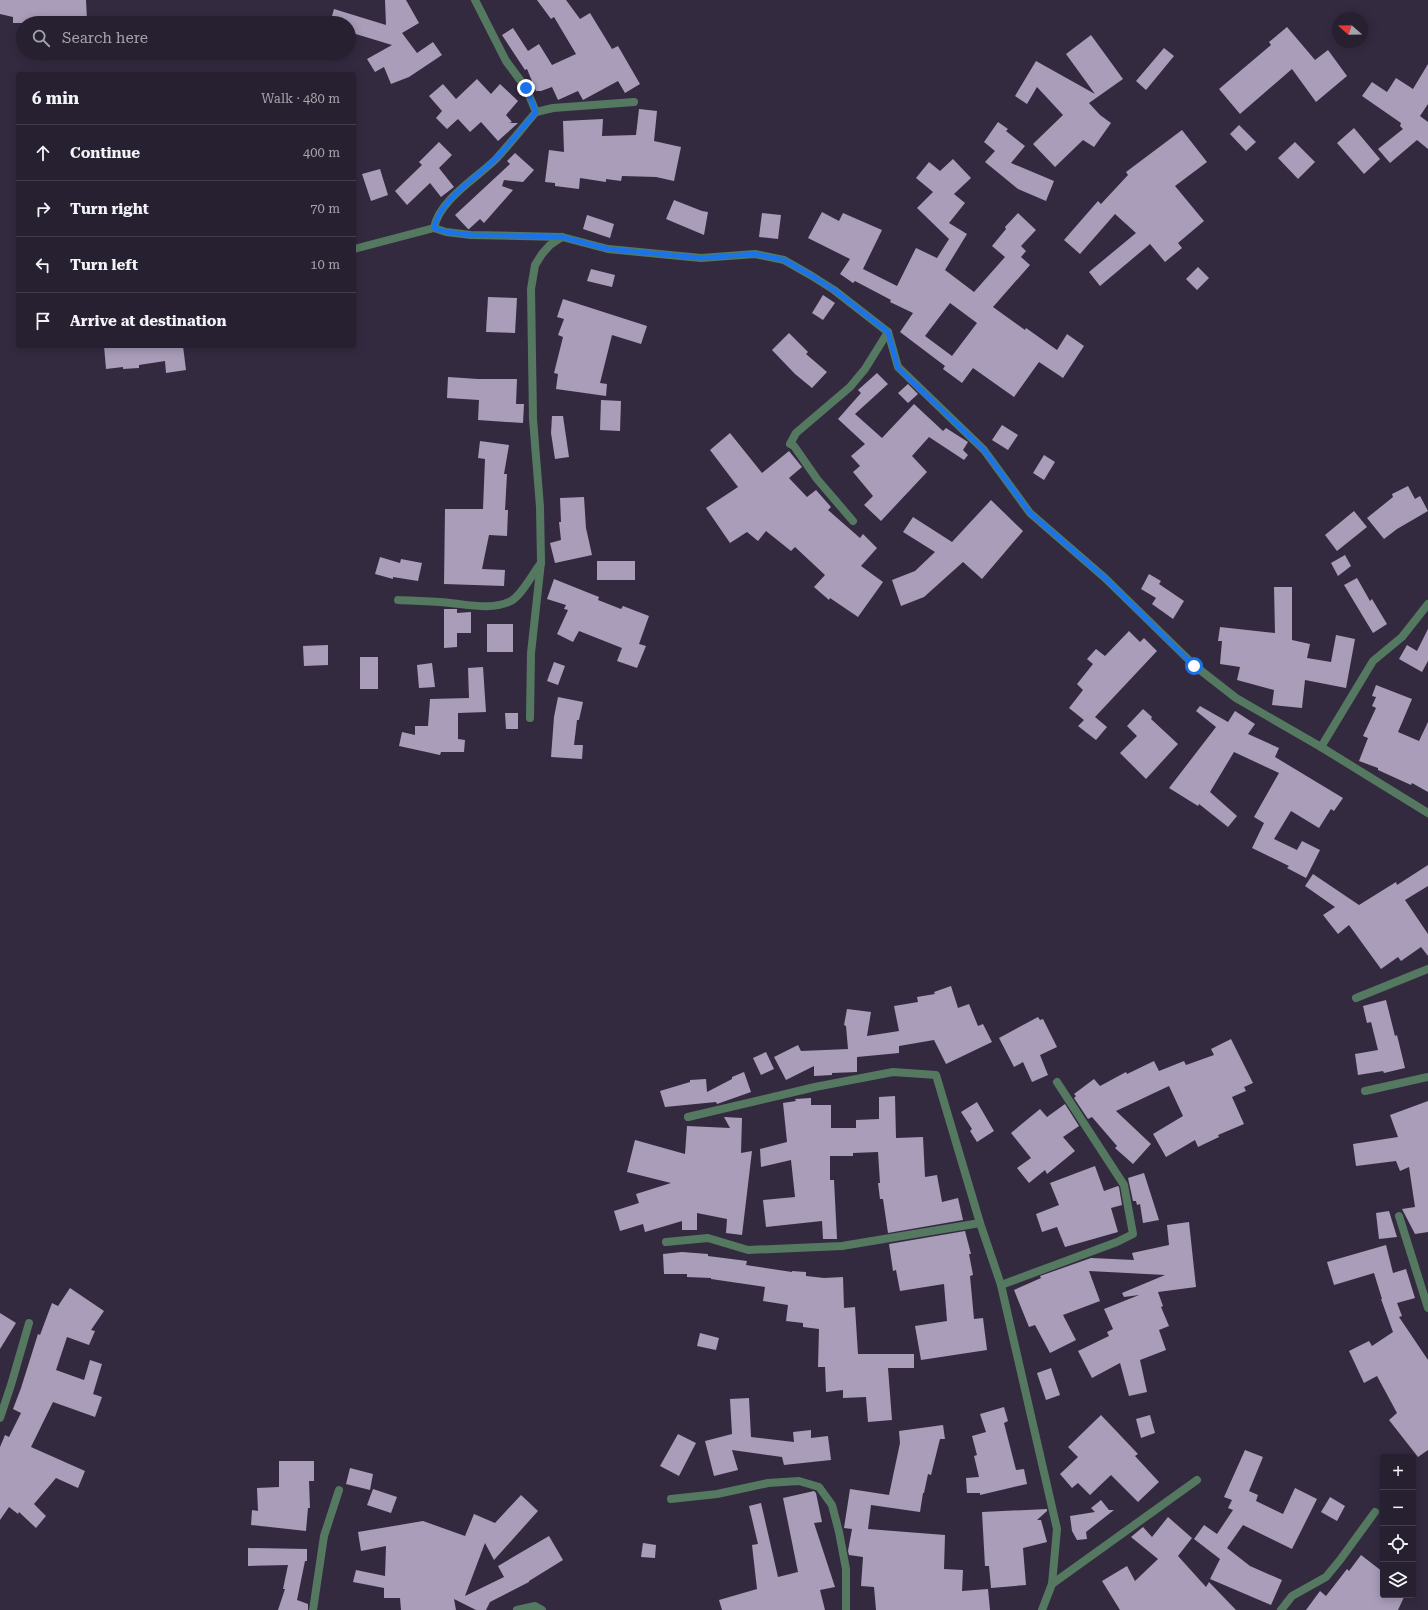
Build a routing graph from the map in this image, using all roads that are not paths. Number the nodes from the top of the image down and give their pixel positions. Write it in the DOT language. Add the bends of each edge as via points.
graph roads {
  1 [pos="475,0"];
  2 [pos="634,102"];
  3 [pos="536,112"];
  4 [pos="434,228"];
  5 [pos="562,237"];
  6 [pos="356,248"];
  7 [pos="888,332"];
  8 [pos="853,521"];
  9 [pos="541,562"];
  10 [pos="398,600"];
  11 [pos="1428,604"];
  12 [pos="530,718"];
  13 [pos="1320,747"];
  14 [pos="1428,813"];
  15 [pos="1428,969"];
  16 [pos="1356,998"];
  17 [pos="1428,1077"];
  18 [pos="1057,1082"];
  19 [pos="1365,1091"];
  20 [pos="688,1117"];
  21 [pos="1399,1216"];
  22 [pos="980,1223"];
  23 [pos="666,1242"];
  24 [pos="1001,1285"];
  25 [pos="1428,1308"];
  26 [pos="29,1323"];
  27 [pos="0,1418"];
  28 [pos="1197,1480"];
  29 [pos="339,1490"];
  30 [pos="671,1499"];
  31 [pos="1375,1512"];
  32 [pos="1052,1584"];
  33 [pos="313,1610"];
  34 [pos="517,1610"];
  35 [pos="542,1610"];
  36 [pos="846,1610"];
  37 [pos="1042,1610"];
  38 [pos="1281,1610"];
  1 -- 3 [label="street" via="506,61 526,88"];
  2 -- 3 [label="street" via="553,108"];
  3 -- 4 [label="street" via="496,159 446,205 435,219"];
  4 -- 5 [label="street" via="471,235"];
  4 -- 6 [label="street"];
  5 -- 7 [label="street" via="608,249 636,252 701,258 755,254 784,260 834,290"];
  5 -- 9 [label="street" via="546,250 535,265 531,289"];
  7 -- 8 [label="street" via="855,381 796,434 790,444"];
  7 -- 13 [label="street" via="898,368 984,450 1030,513 1105,578 1194,666 1236,698"];
  9 -- 10 [label="street" via="520,593 512,601 499,605 474,606"];
  9 -- 12 [label="street" via="532,653"];
  11 -- 13 [label="street" via="1402,637 1373,661"];
  13 -- 14 [label="street"];
  15 -- 16 [label="street"];
  17 -- 19 [label="street"];
  18 -- 24 [label="street" via="1124,1185 1133,1234"];
  20 -- 22 [label="street" via="815,1087 893,1072 936,1075"];
  21 -- 25 [label="street"];
  22 -- 23 [label="street" via="842,1246 748,1250 708,1238"];
  22 -- 24 [label="street"];
  24 -- 32 [label="street" via="1057,1529"];
  26 -- 27 [label="street"];
  28 -- 32 [label="street"];
  29 -- 33 [label="street" via="324,1536"];
  30 -- 36 [label="street" via="799,1480 819,1487 832,1505 839,1532 846,1569"];
  31 -- 38 [label="street" via="1326,1577 1292,1596"];
  32 -- 37 [label="street"];
  34 -- 35 [label="street" via="535,1606"];
}
